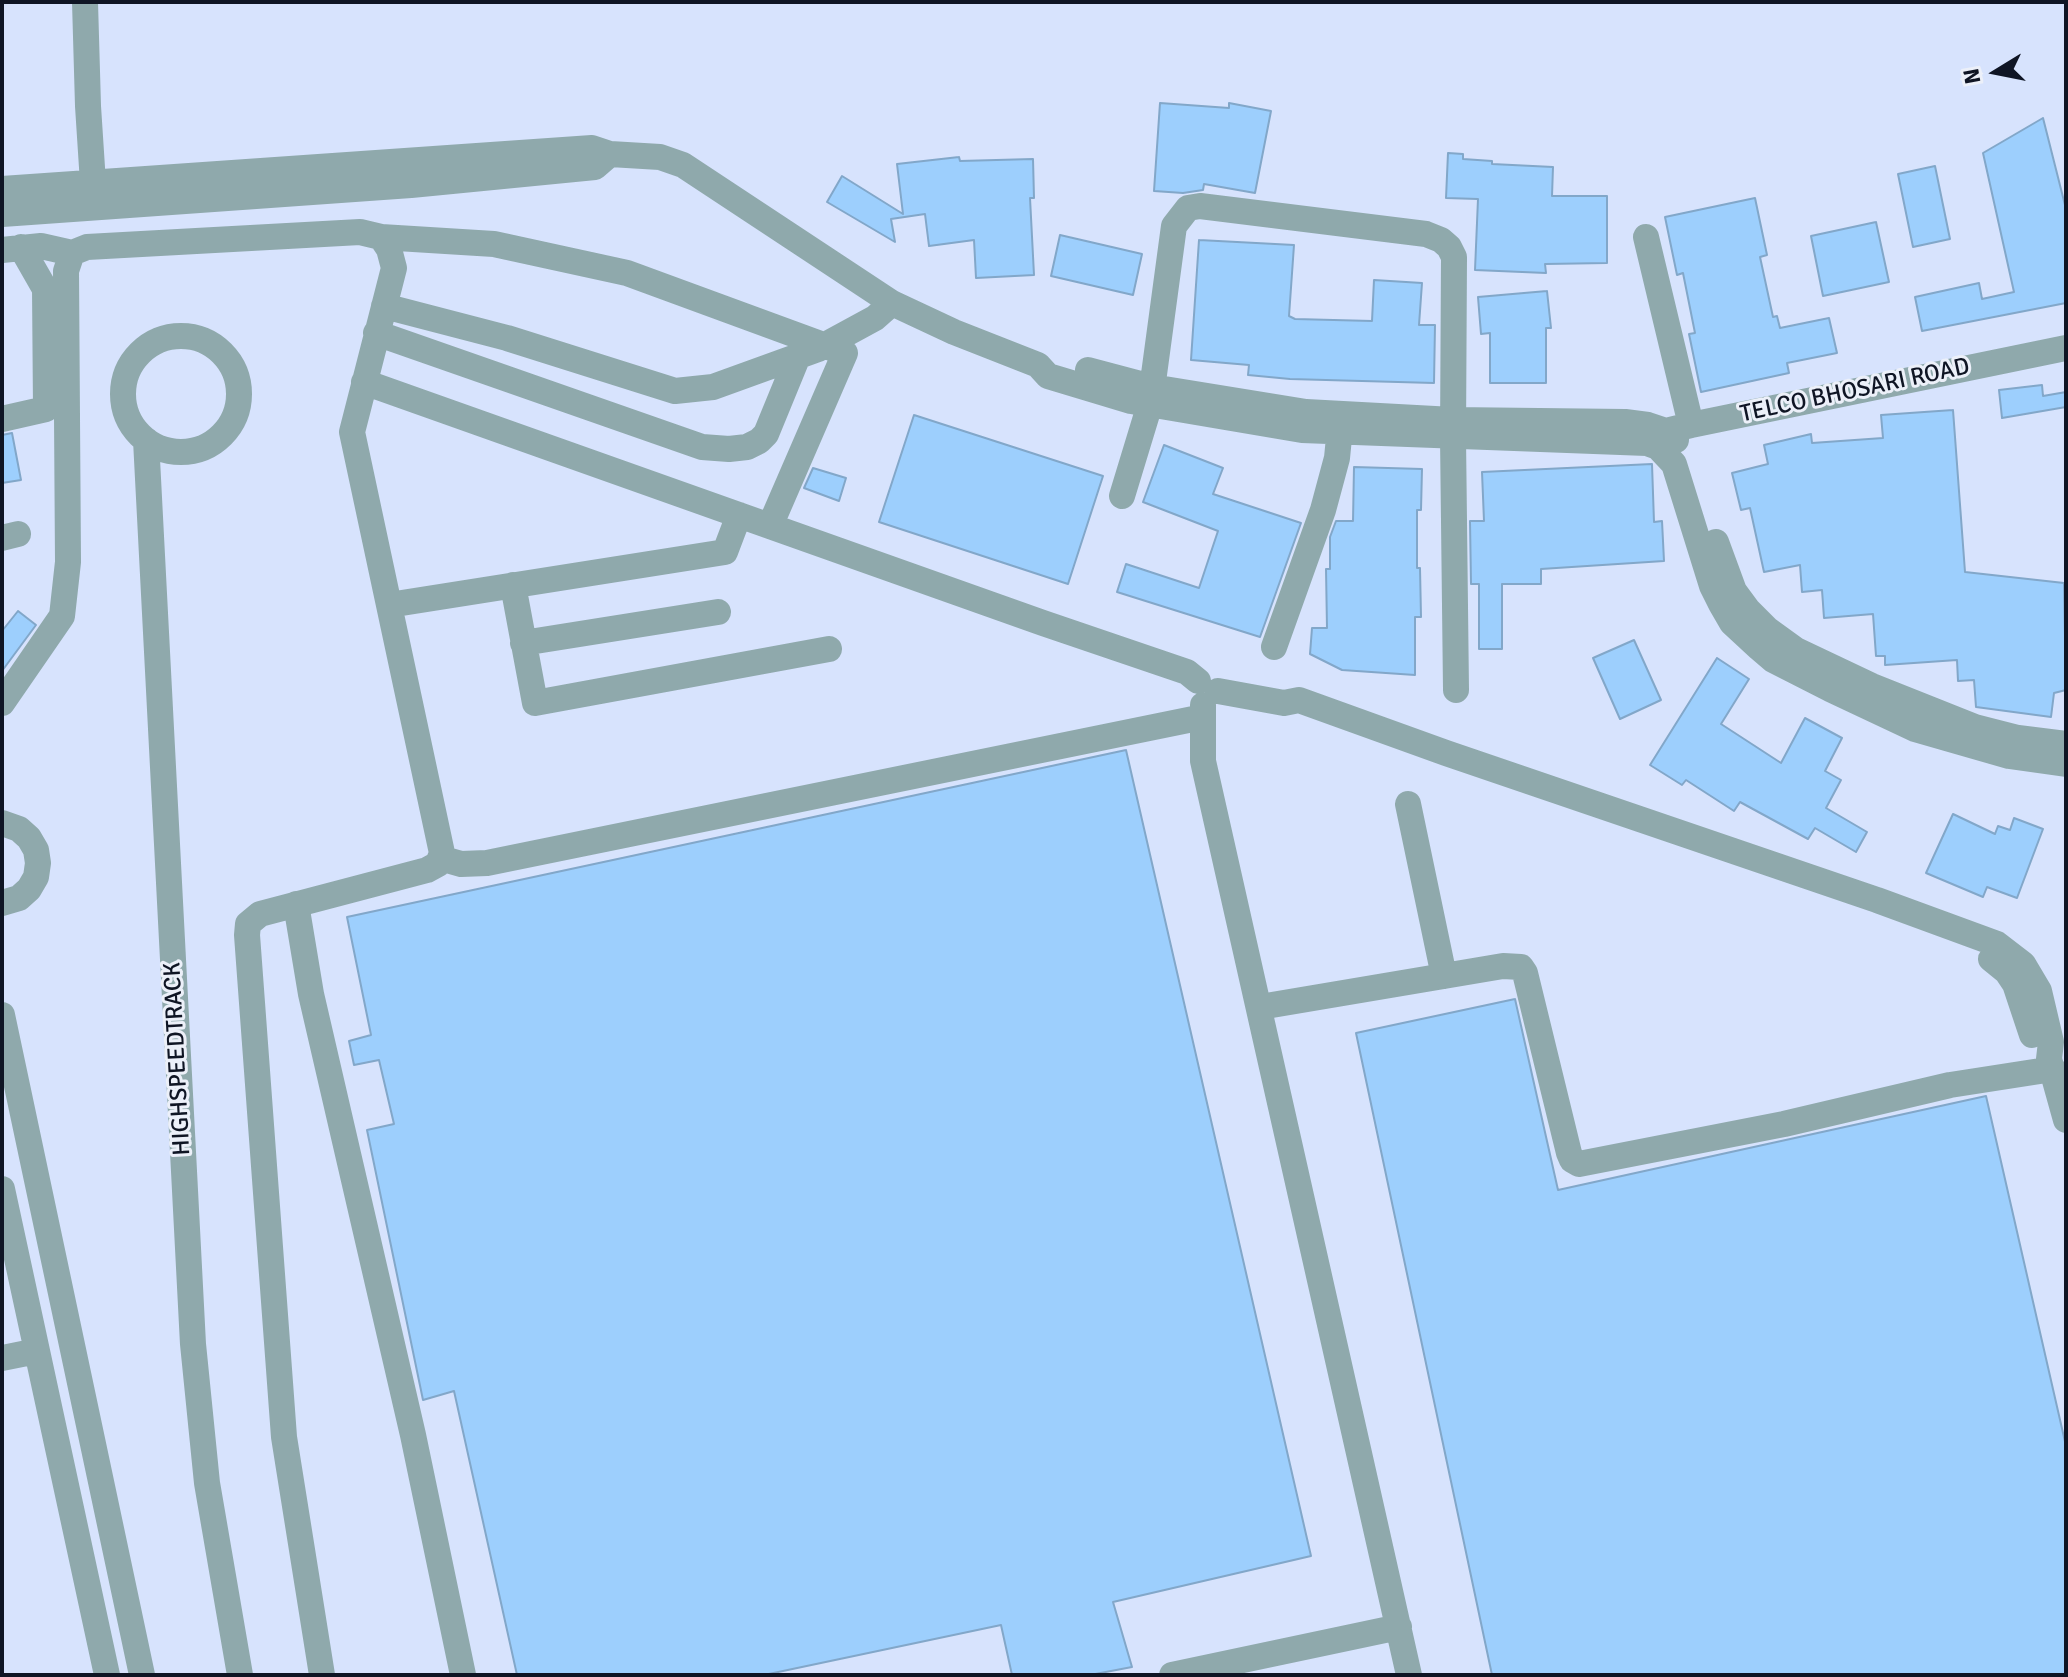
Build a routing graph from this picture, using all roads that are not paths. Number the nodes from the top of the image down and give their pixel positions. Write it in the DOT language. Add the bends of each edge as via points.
graph roads {
  1 [pos="85,2"];
  2 [pos="93,183"];
  3 [pos="2,189"];
  4 [pos="122,193"];
  5 [pos="2,214"];
  6 [pos="381,237"];
  7 [pos="1646,237"];
  8 [pos="12,248"];
  9 [pos="72,253"];
  10 [pos="892,303"];
  11 [pos="384,306"];
  12 [pos="376,333"];
  13 [pos="826,344"];
  14 [pos="2066,348"];
  15 [pos="798,356"];
  16 [pos="364,382"];
  17 [pos="1151,396"];
  18 [pos="2,419"];
  19 [pos="1341,423"];
  20 [pos="1453,428"];
  21 [pos="1668,433"];
  22 [pos="146,440"];
  23 [pos="1122,496"];
  24 [pos="739,515"];
  25 [pos="770,526"];
  26 [pos="513,585"];
  27 [pos="389,605"];
  28 [pos="718,612"];
  29 [pos="523,643"];
  30 [pos="1274,647"];
  31 [pos="829,649"];
  32 [pos="1456,690"];
  33 [pos="1205,698"];
  34 [pos="2,703"];
  35 [pos="2066,744"];
  36 [pos="2066,764"];
  37 [pos="1408,804"];
  38 [pos="2,823"];
  39 [pos="440,858"];
  40 [pos="2,903"];
  41 [pos="296,904"];
  42 [pos="1444,976"];
  43 [pos="1260,1007"];
  44 [pos="2,1015"];
  45 [pos="2051,1064"];
  46 [pos="2065,1114"];
  47 [pos="2,1189"];
  48 [pos="37,1351"];
  49 [pos="2,1358"];
  50 [pos="1399,1627"];
  51 [pos="107,1675"];
  52 [pos="142,1675"];
  53 [pos="240,1675"];
  54 [pos="322,1675"];
  55 [pos="463,1675"];
  56 [pos="1172,1675"];
  57 [pos="1409,1675"];
  1 -- 2 [label="street"];
  2 -- 3 [label="street"];
  2 -- 4 [label="street"];
  4 -- 5 [label="street"];
  4 -- 10 [label="street, TELCO BHOSARI ROAD" via="411,185 595,167 610,154 660,157 683,165"];
  6 -- 9 [label="street" via="360,232 87,247"];
  6 -- 11 [label="street" via="394,268"];
  6 -- 13 [label="street" via="494,244 627,273"];
  7 -- 21 [label="street"];
  8 -- 9 [label="street"];
  8 -- 18 [label="street" via="45,289 46,409"];
  9 -- 34 [label="street" via="66,271 68,562 62,616"];
  10 -- 13 [label="street"];
  10 -- 17 [label="street, TELCO BHOSARI ROAD" via="1038,365 1048,376"];
  11 -- 12 [label="street"];
  11 -- 15 [label="street" via="675,391 713,387"];
  12 -- 15 [label="street" via="702,447 729,449 747,447 766,434"];
  12 -- 16 [label="street"];
  13 -- 15 [label="street"];
  13 -- 25 [label="street" via="845,353"];
  14 -- 21 [label="street, TELCO BHOSARI ROAD"];
  16 -- 24 [label="street"];
  16 -- 27 [label="street" via="352,432"];
  17 -- 19 [label="street, TELCO BHOSARI ROAD" via="1302,430"];
  17 -- 20 [label="street" via="1174,226 1188,208 1200,206 1426,234 1449,247 1454,257"];
  17 -- 23 [label="street"];
  19 -- 20 [label="street, TELCO BHOSARI ROAD"];
  19 -- 30 [label="street" via="1334,474"];
  20 -- 21 [label="street, TELCO BHOSARI ROAD"];
  20 -- 32 [label="street"];
  21 -- 35 [label="street" via="1684,447 1691,463 1734,591 1767,629 1796,650 1872,686 1975,727"];
  21 -- 36 [label="street" via="1658,447 1674,464 1712,586 1732,623 1773,660 1915,729 2009,756"];
  22 -- 22 [label="street" via="130,418 123,392 135,358 164,338 184,336 220,351 239,386 230,425 200,449 180,452"];
  22 -- 53 [label="street, HIGHSPEEDTRACK" via="193,1344 207,1483"];
  24 -- 25 [label="street"];
  24 -- 26 [label="street" via="725,552"];
  25 -- 33 [label="street" via="1187,672"];
  26 -- 27 [label="street"];
  26 -- 29 [label="street"];
  27 -- 39 [label="street"];
  28 -- 29 [label="street"];
  29 -- 31 [label="street" via="535,703"];
  33 -- 39 [label="street" via="487,863"];
  33 -- 43 [label="street" via="1203,761"];
  33 -- 45 [label="street" via="1284,703 1295,715 1984,954 2015,984 2036,1050"];
  37 -- 42 [label="street"];
  38 -- 40 [label="street" via="29,838 38,863 29,889"];
  39 -- 41 [label="street" via="427,870"];
  41 -- 54 [label="street" via="260,914 248,924 247,935 284,1437"];
  41 -- 55 [label="street" via="311,994"];
  42 -- 43 [label="street"];
  42 -- 45 [label="street" via="1521,967 1569,1153 1579,1164"];
  43 -- 50 [label="street"];
  44 -- 52 [label="street"];
  45 -- 46 [label="street"];
  47 -- 48 [label="street"];
  48 -- 49 [label="street"];
  48 -- 51 [label="street"];
  50 -- 56 [label="street"];
  50 -- 57 [label="street"];
}
